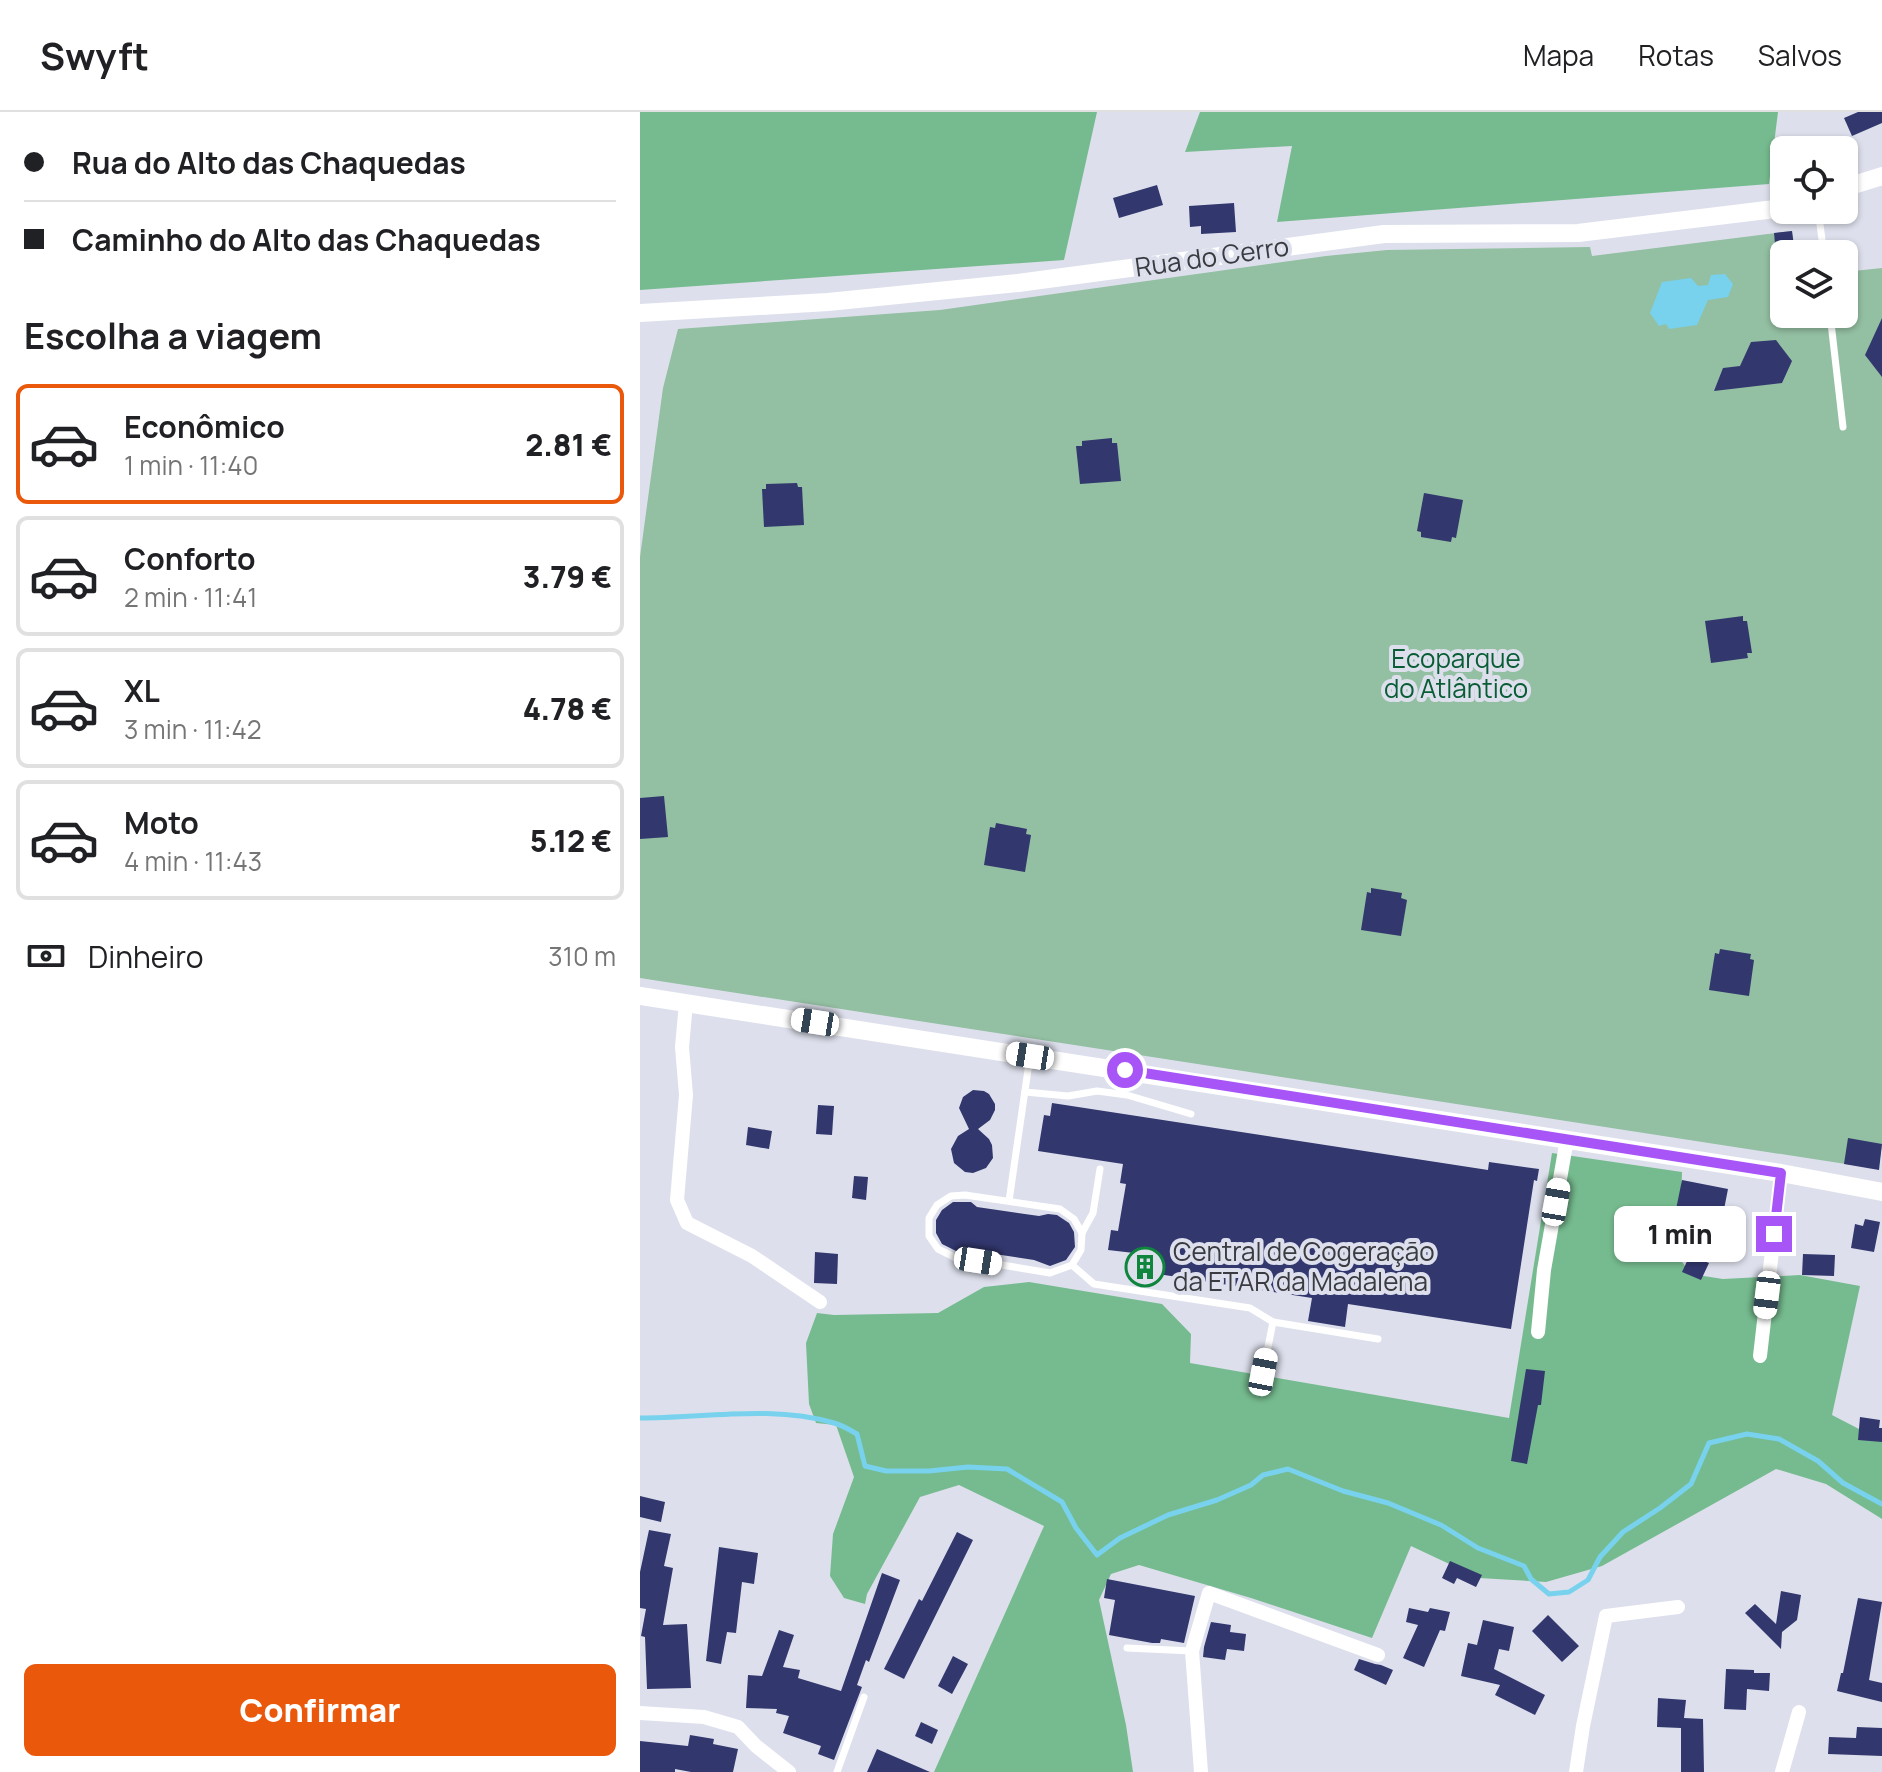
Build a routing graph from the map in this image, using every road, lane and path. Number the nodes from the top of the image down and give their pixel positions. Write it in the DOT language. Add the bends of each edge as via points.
graph roads {
  1 [pos="1882,176"];
  2 [pos="1858,184"];
  3 [pos="1770,210"];
  4 [pos="640,313"];
  5 [pos="1832,328"];
  6 [pos="1843,427"];
  7 [pos="640,996"];
  8 [pos="686,1003"];
  9 [pos="1030,1056"];
  10 [pos="1025,1092"];
  11 [pos="1191,1114"];
  12 [pos="1567,1139"];
  13 [pos="1100,1169"];
  14 [pos="1781,1173"];
  15 [pos="1882,1192"];
  16 [pos="1009,1201"];
  17 [pos="1082,1233"];
  18 [pos="1072,1265"];
  19 [pos="820,1302"];
  20 [pos="1273,1322"];
  21 [pos="1538,1332"];
  22 [pos="1378,1339"];
  23 [pos="1760,1356"];
  24 [pos="1263,1372"];
  25 [pos="1678,1607"];
  26 [pos="1127,1648"];
  27 [pos="1192,1651"];
  28 [pos="1378,1655"];
  29 [pos="864,1697"];
  30 [pos="1799,1712"];
  31 [pos="640,1713"];
  32 [pos="789,1772"];
  33 [pos="837,1772"];
  34 [pos="1201,1772"];
  35 [pos="1576,1772"];
  36 [pos="1782,1772"];
  1 -- 2 [label="street"];
  3 -- 4 [label="street, Rua do Cerro" via="1578,233 1384,234 1018,283"];
  5 -- 6 [label="lane"];
  7 -- 8 [label="street"];
  8 -- 9 [label="street"];
  8 -- 19 [label="street" via="686,1095 677,1200 687,1223 752,1256"];
  9 -- 10 [label="lane"];
  9 -- 12 [label="street"];
  10 -- 11 [label="lane" via="1068,1096 1097,1091"];
  10 -- 16 [label="lane"];
  12 -- 14 [label="street"];
  12 -- 21 [label="street"];
  13 -- 17 [label="lane" via="1093,1213"];
  14 -- 15 [label="street"];
  14 -- 23 [label="street"];
  16 -- 17 [label="lane" via="1060,1209"];
  16 -- 18 [label="lane" via="951,1196 929,1218 929,1236 938,1249 954,1257 1050,1273"];
  17 -- 18 [label="lane" via="1081,1250"];
  18 -- 20 [label="lane" via="1094,1284 1250,1308"];
  20 -- 22 [label="lane"];
  20 -- 24 [label="lane"];
  25 -- 35 [label="street" via="1606,1616"];
  26 -- 27 [label="lane"];
  27 -- 28 [label="street" via="1209,1593"];
  27 -- 34 [label="street"];
  29 -- 33 [label="lane"];
  30 -- 36 [label="street"];
  31 -- 32 [label="street" via="704,1717 738,1727"];
}
